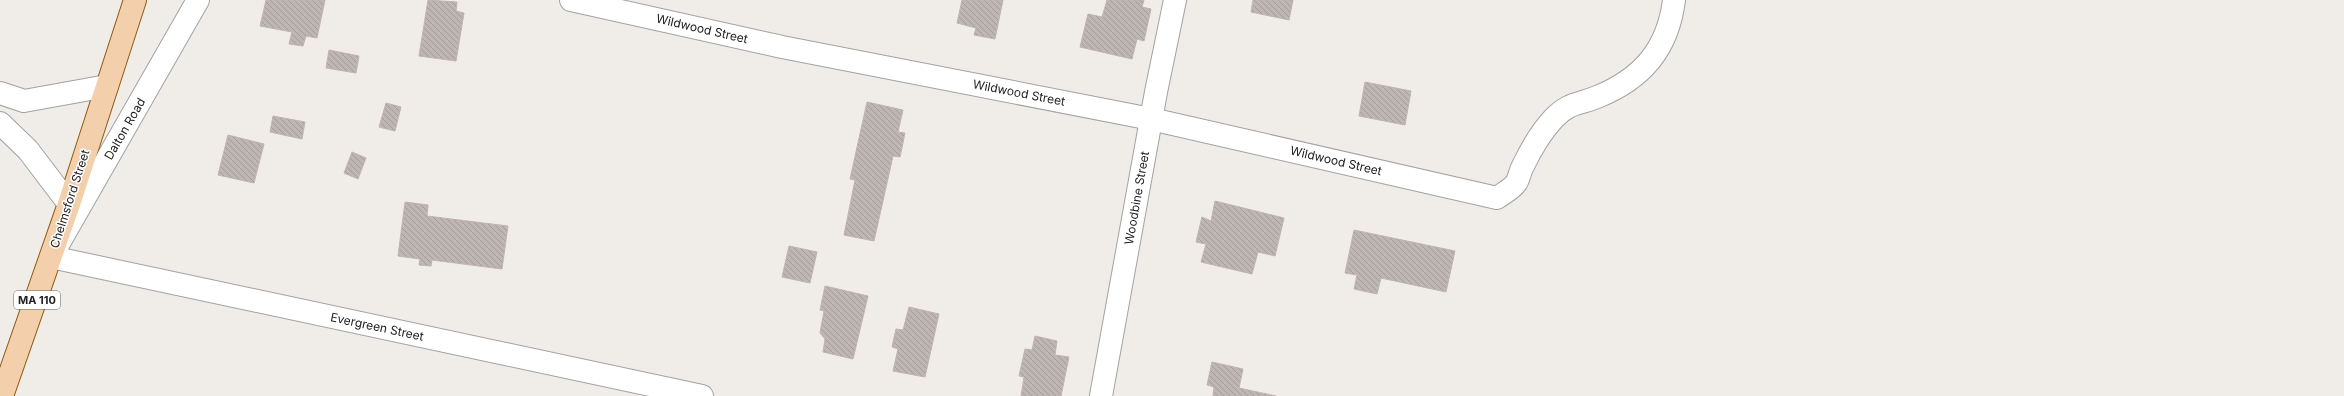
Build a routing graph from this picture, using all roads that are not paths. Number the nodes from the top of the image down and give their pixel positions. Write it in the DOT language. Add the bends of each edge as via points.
graph roads {
  1 [pos="135,0"];
  2 [pos="198,0"];
  3 [pos="571,0"];
  4 [pos="1175,0"];
  5 [pos="1674,0"];
  6 [pos="107,86"];
  7 [pos="0,93"];
  8 [pos="1151,119"];
  9 [pos="0,123"];
  10 [pos="69,204"];
  11 [pos="51,257"];
  12 [pos="2,396"];
  13 [pos="702,396"];
  14 [pos="1101,396"];
  1 -- 6 [label="main road, Chelmsford Street / MA 110"];
  2 -- 11 [label="street, Dalton Road"];
  3 -- 8 [label="street, Wildwood Street" via="782,47"];
  4 -- 8 [label="street, Woodbine Street"];
  5 -- 8 [label="street, Wildwood Street" via="1672,14 1657,52 1639,74 1615,90 1566,106 1531,148 1516,184 1497,198"];
  6 -- 7 [label="street" via="24,101"];
  6 -- 10 [label="main road, Chelmsford Street / MA 110"];
  8 -- 14 [label="street, Woodbine Street"];
  9 -- 10 [label="street" via="28,150"];
  10 -- 11 [label="main road, Chelmsford Street / MA 110"];
  11 -- 12 [label="main road, Chelmsford Street / MA 110"];
  11 -- 13 [label="street, Evergreen Street"];
}
